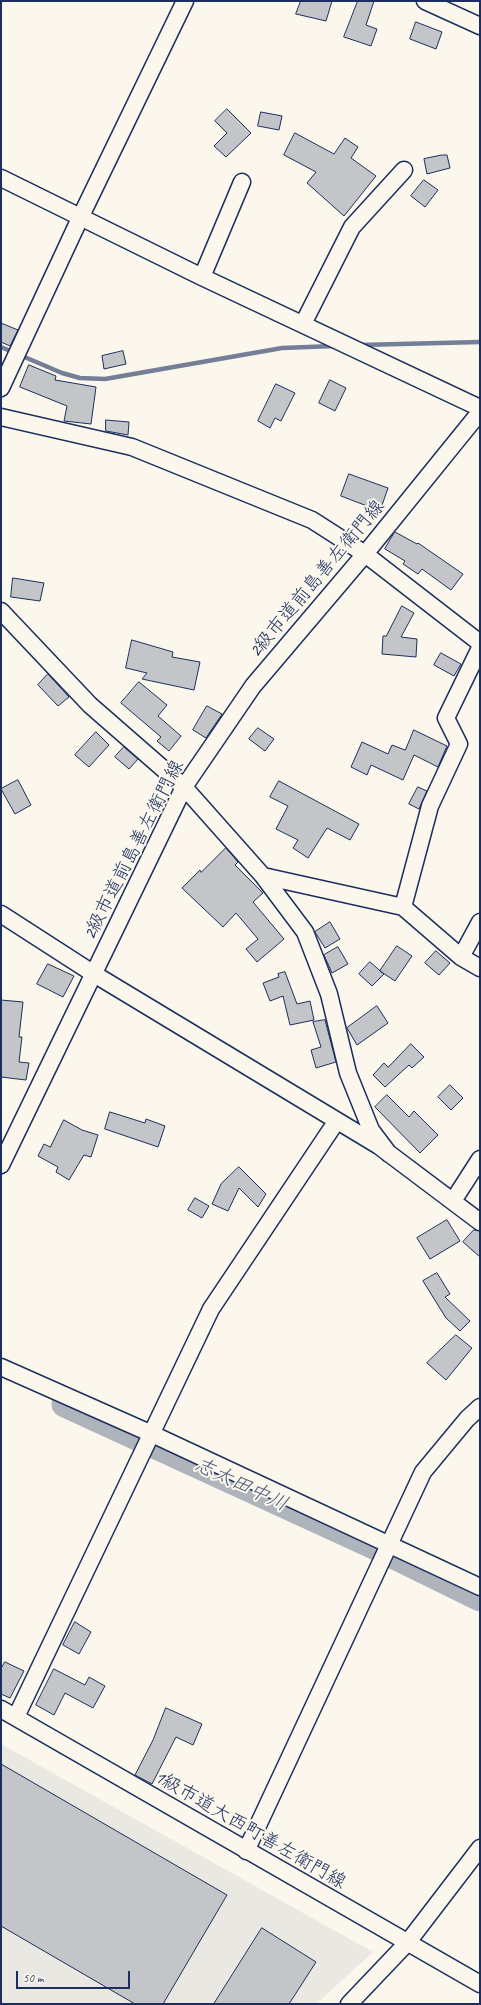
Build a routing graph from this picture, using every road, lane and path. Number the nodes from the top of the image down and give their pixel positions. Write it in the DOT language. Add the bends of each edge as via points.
graph roads {
  1 [pos="185,1"];
  2 [pos="425,1"];
  3 [pos="480,26"];
  4 [pos="404,170"];
  5 [pos="1,178"];
  6 [pos="242,182"];
  7 [pos="81,216"];
  8 [pos="202,277"];
  9 [pos="302,324"];
  10 [pos="1,388"];
  11 [pos="480,408"];
  12 [pos="480,412"];
  13 [pos="1,417"];
  14 [pos="365,554"];
  15 [pos="1,611"];
  16 [pos="480,643"];
  17 [pos="480,648"];
  18 [pos="184,787"];
  19 [pos="263,876"];
  20 [pos="403,907"];
  21 [pos="1,914"];
  22 [pos="480,922"];
  23 [pos="461,957"];
  24 [pos="480,968"];
  25 [pos="94,974"];
  26 [pos="336,1122"];
  27 [pos="5,1148"];
  28 [pos="389,1154"];
  29 [pos="480,1159"];
  30 [pos="1,1165"];
  31 [pos="453,1201"];
  32 [pos="480,1222"];
  33 [pos="1,1367"];
  34 [pos="480,1407"];
  35 [pos="152,1434"];
  36 [pos="389,1544"];
  37 [pos="480,1587"];
  38 [pos="1,1710"];
  39 [pos="16,1717"];
  40 [pos="480,1848"];
  41 [pos="246,1851"];
  42 [pos="408,1942"];
  43 [pos="480,1984"];
  44 [pos="349,2004"];
  1 -- 7 [label="street"];
  2 -- 3 [label="street"];
  4 -- 9 [label="street" via="352,227"];
  5 -- 7 [label="street"];
  6 -- 8 [label="street"];
  7 -- 8 [label="street"];
  7 -- 10 [label="street"];
  8 -- 9 [label="street"];
  9 -- 11 [label="street"];
  12 -- 14 [label="street, 2級市道前島善左衛門線"];
  13 -- 14 [label="street" via="132,447 312,520"];
  14 -- 16 [label="street"];
  14 -- 18 [label="street, 2級市道前島善左衛門線" via="253,686"];
  15 -- 18 [label="street" via="90,705"];
  17 -- 20 [label="street" via="446,718 459,744 430,806"];
  18 -- 19 [label="street"];
  18 -- 25 [label="street, 2級市道前島善左衛門線"];
  19 -- 20 [label="street"];
  19 -- 28 [label="street" via="305,932 329,994 348,1073 371,1130"];
  20 -- 23 [label="street"];
  21 -- 25 [label="street"];
  22 -- 23 [label="street"];
  23 -- 24 [label="street"];
  25 -- 26 [label="street"];
  25 -- 27 [label="street, 2級市道前島善左衛門線"];
  26 -- 28 [label="street"];
  26 -- 35 [label="street" via="211,1309"];
  27 -- 30 [label="street, 2級市道前島善左衛門線"];
  28 -- 31 [label="street"];
  29 -- 31 [label="street"];
  31 -- 32 [label="street"];
  33 -- 35 [label="street"];
  34 -- 36 [label="street" via="423,1472"];
  35 -- 36 [label="street"];
  35 -- 39 [label="street"];
  36 -- 37 [label="street"];
  36 -- 41 [label="street"];
  38 -- 39 [label="street, 1級市道大西町善左衛門線"];
  39 -- 41 [label="street, 1級市道大西町善左衛門線"];
  40 -- 42 [label="street"];
  41 -- 42 [label="street, 1級市道大西町善左衛門線"];
  42 -- 43 [label="street, 1級市道大西町善左衛門線"];
  42 -- 44 [label="street"];
}
